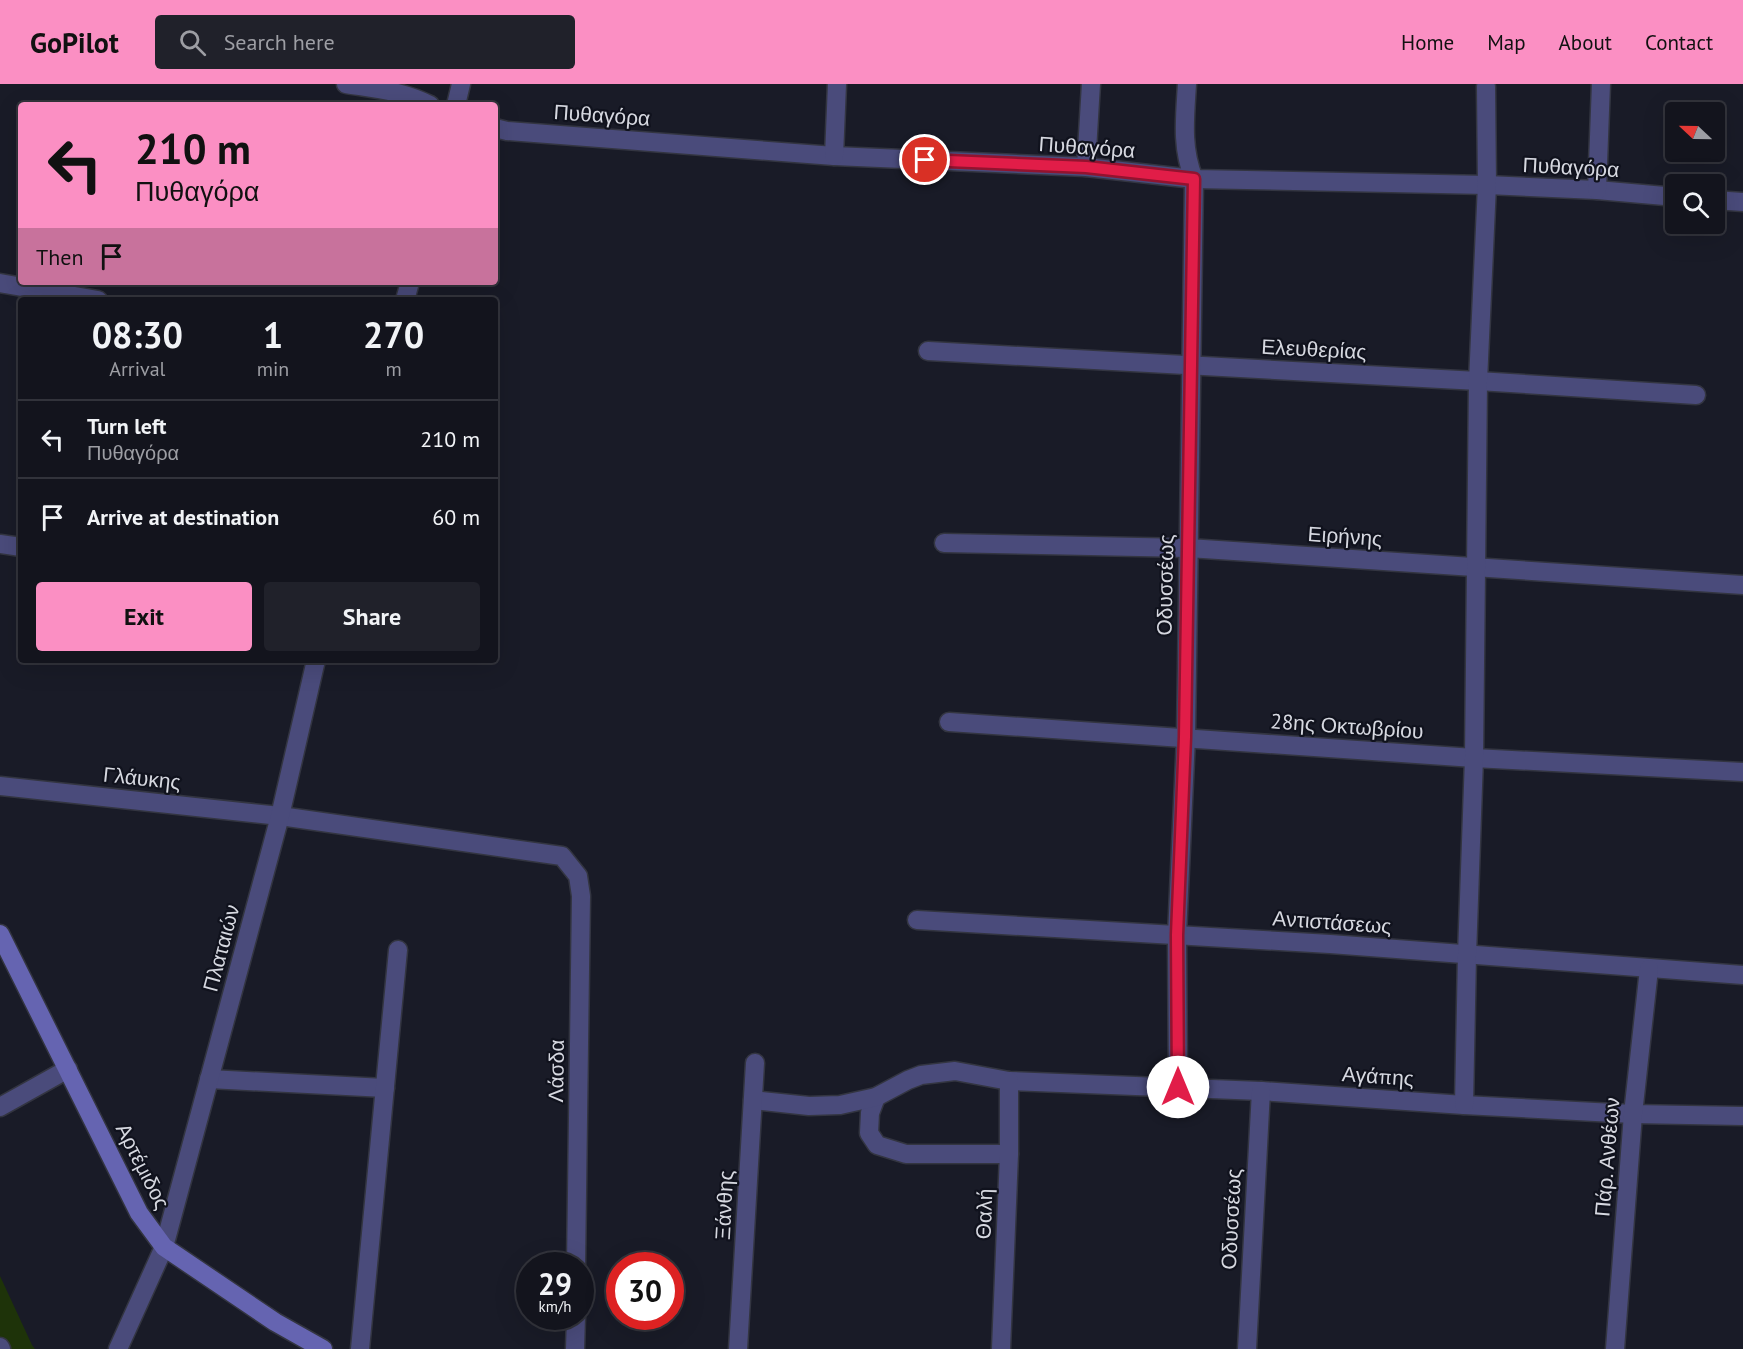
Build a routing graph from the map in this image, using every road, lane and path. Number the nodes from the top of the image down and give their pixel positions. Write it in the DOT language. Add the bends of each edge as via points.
graph roads {
  1 [pos="346,84"];
  2 [pos="461,84"];
  3 [pos="837,84"];
  4 [pos="1090,84"];
  5 [pos="1187,84"];
  6 [pos="1600,84"];
  7 [pos="1486,87"];
  8 [pos="424,102"];
  9 [pos="457,102"];
  10 [pos="498,129"];
  11 [pos="834,156"];
  12 [pos="1086,167"];
  13 [pos="1194,179"];
  14 [pos="1487,185"];
  15 [pos="1597,190"];
  16 [pos="1665,196"];
  17 [pos="1725,201"];
  18 [pos="1743,202"];
  19 [pos="0,283"];
  20 [pos="81,297"];
  21 [pos="928,351"];
  22 [pos="1192,365"];
  23 [pos="1478,381"];
  24 [pos="1696,395"];
  25 [pos="944,543"];
  26 [pos="0,544"];
  27 [pos="18,547"];
  28 [pos="1188,548"];
  29 [pos="1477,567"];
  30 [pos="1743,585"];
  31 [pos="315,663"];
  32 [pos="949,722"];
  33 [pos="1185,737"];
  34 [pos="1474,758"];
  35 [pos="1743,772"];
  36 [pos="0,786"];
  37 [pos="280,816"];
  38 [pos="578,876"];
  39 [pos="917,920"];
  40 [pos="0,934"];
  41 [pos="1177,935"];
  42 [pos="398,950"];
  43 [pos="1467,955"];
  44 [pos="1649,969"];
  45 [pos="1743,975"];
  46 [pos="755,1063"];
  47 [pos="68,1069"];
  48 [pos="209,1079"];
  49 [pos="1009,1081"];
  50 [pos="1178,1087"];
  51 [pos="385,1088"];
  52 [pos="1261,1091"];
  53 [pos="876,1097"];
  54 [pos="753,1100"];
  55 [pos="1464,1105"];
  56 [pos="0,1107"];
  57 [pos="1633,1114"];
  58 [pos="1743,1116"];
  59 [pos="1009,1154"];
  60 [pos="164,1247"];
  61 [pos="576,1252"];
  62 [pos="576,1330"];
  63 [pos="118,1349"];
  64 [pos="323,1349"];
  65 [pos="360,1349"];
  66 [pos="575,1349"];
  67 [pos="738,1349"];
  68 [pos="1001,1349"];
  69 [pos="1247,1349"];
  70 [pos="1615,1349"];
  1 -- 8 [label="street" via="396,92"];
  2 -- 9 [label="street"];
  3 -- 11 [label="street"];
  4 -- 12 [label="street"];
  5 -- 13 [label="street, Οδυσσέως" via="1184,140"];
  6 -- 15 [label="street"];
  7 -- 14 [label="street"];
  10 -- 11 [label="street, Πυθαγόρα"];
  11 -- 12 [label="street, Πυθαγόρα"];
  12 -- 13 [label="street, Πυθαγόρα"];
  13 -- 14 [label="street, Πυθαγόρα"];
  13 -- 22 [label="street, Οδυσσέως"];
  14 -- 15 [label="street, Πυθαγόρα"];
  14 -- 23 [label="street"];
  15 -- 16 [label="street, Πυθαγόρα"];
  17 -- 18 [label="street"];
  19 -- 20 [label="street"];
  21 -- 22 [label="street, Ελευθερίας"];
  22 -- 23 [label="street, Ελευθερίας"];
  22 -- 28 [label="street, Οδυσσέως"];
  23 -- 24 [label="street, Ελευθερίας"];
  23 -- 29 [label="street"];
  25 -- 28 [label="street, Ειρήνης"];
  26 -- 27 [label="street"];
  28 -- 29 [label="street, Ειρήνης"];
  28 -- 33 [label="street, Οδυσσέως"];
  29 -- 30 [label="street, Ειρήνης"];
  29 -- 34 [label="street"];
  31 -- 37 [label="street, Πλαταιών"];
  32 -- 33 [label="street, 28ης Οκτωβρίου"];
  33 -- 34 [label="street, 28ης Οκτωβρίου"];
  33 -- 41 [label="street, Οδυσσέως"];
  34 -- 35 [label="street, 28ης Οκτωβρίου"];
  34 -- 43 [label="street"];
  36 -- 37 [label="street, Γλάυκης"];
  37 -- 38 [label="street, Γλάυκης" via="562,856"];
  37 -- 48 [label="street, Πλαταιών"];
  38 -- 61 [label="street, Λάσδα"];
  39 -- 41 [label="street, Αντιστάσεως"];
  40 -- 47 [label="street, Αρτέμιδος"];
  41 -- 43 [label="street, Αντιστάσεως"];
  41 -- 50 [label="street, Οδυσσέως"];
  42 -- 51 [label="street"];
  43 -- 44 [label="street, Αντιστάσεως"];
  43 -- 55 [label="street"];
  44 -- 45 [label="street, Αντιστάσεως"];
  44 -- 57 [label="street, Πάρ. Ανθέων"];
  46 -- 54 [label="street, Ξάνθης"];
  47 -- 56 [label="street"];
  47 -- 60 [label="street, Αρτέμιδος" via="139,1213"];
  48 -- 51 [label="street"];
  48 -- 60 [label="street, Πλαταιών"];
  49 -- 50 [label="street, Αγάπης"];
  49 -- 53 [label="street, Αγάπης" via="956,1071 921,1074"];
  49 -- 59 [label="street, Θαλή"];
  50 -- 52 [label="street, Αγάπης"];
  51 -- 65 [label="street"];
  52 -- 55 [label="street, Αγάπης"];
  52 -- 69 [label="street, Οδυσσέως"];
  53 -- 54 [label="street, Αγάπης" via="840,1105 809,1106"];
  53 -- 59 [label="street" via="869,1133 878,1145 906,1154"];
  54 -- 67 [label="street, Ξάνθης"];
  55 -- 57 [label="street, Αγάπης"];
  57 -- 58 [label="street, Αγάπης"];
  57 -- 70 [label="street, Πάρ. Ανθέων"];
  59 -- 68 [label="street, Θαλή"];
  60 -- 63 [label="street, Πλαταιών"];
  60 -- 64 [label="street, Αρτέμιδος" via="274,1322"];
  62 -- 66 [label="street"];
}
